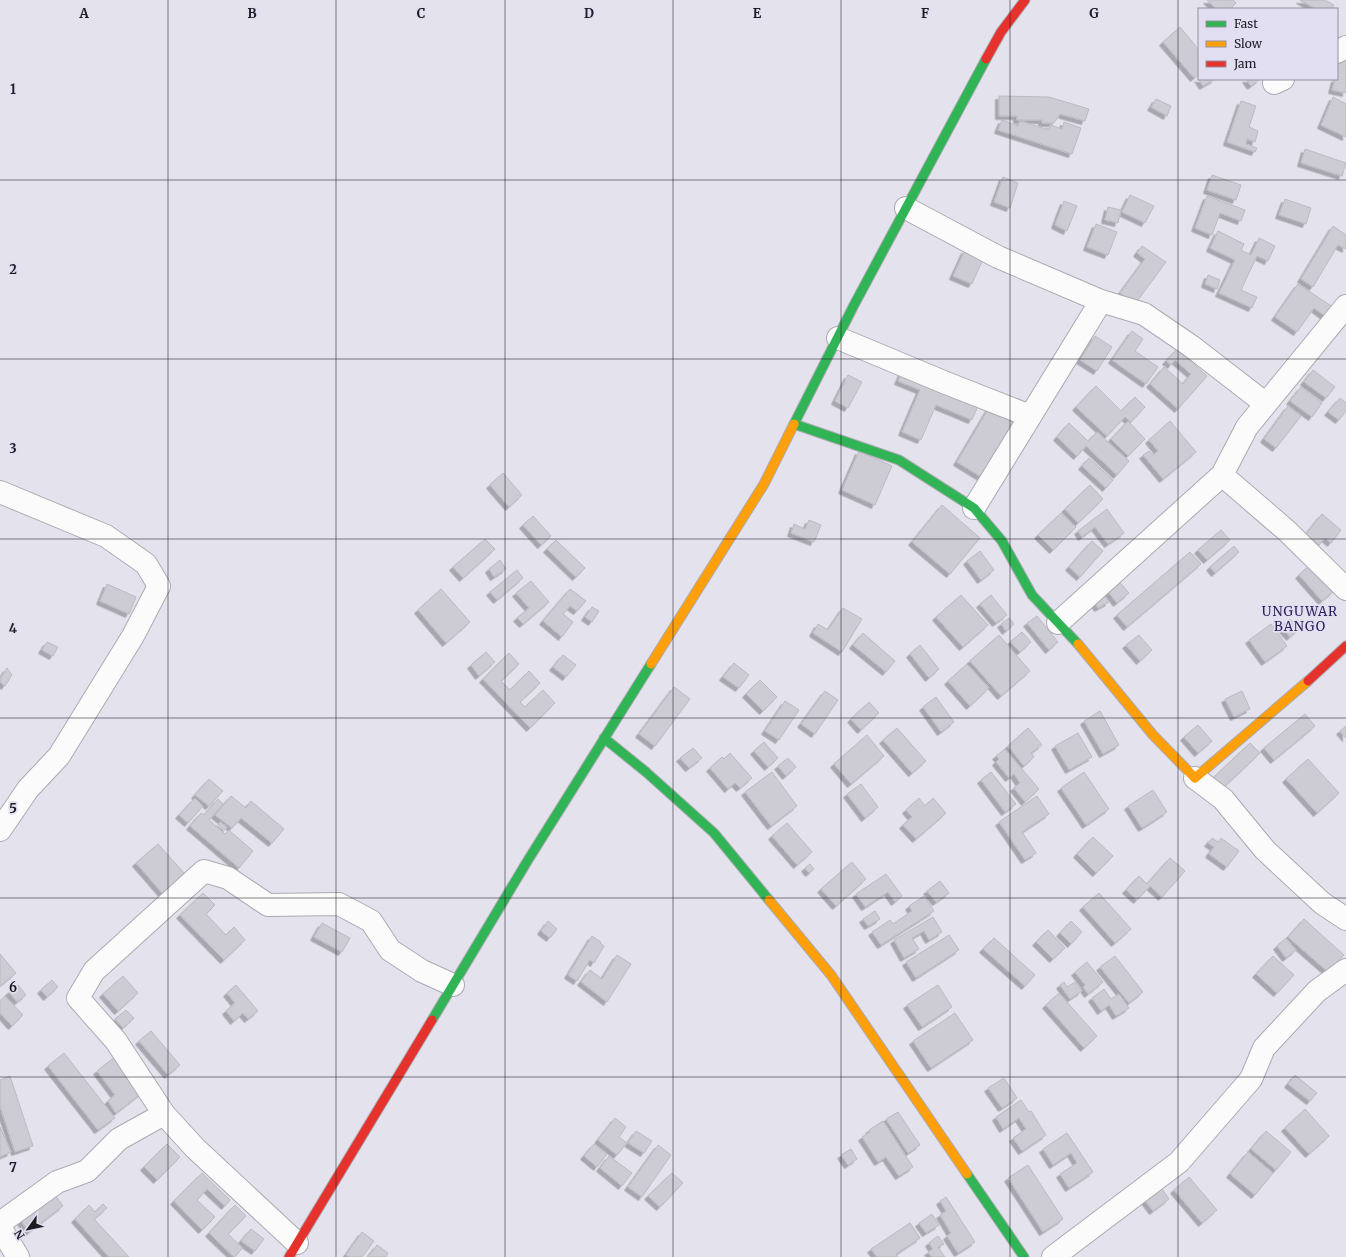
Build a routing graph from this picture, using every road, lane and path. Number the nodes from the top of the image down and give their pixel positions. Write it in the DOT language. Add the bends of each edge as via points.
graph roads {
  1 [pos="1025,0"];
  2 [pos="906,208"];
  3 [pos="1101,300"];
  4 [pos="1346,306"];
  5 [pos="838,338"];
  6 [pos="1266,404"];
  7 [pos="1030,416"];
  8 [pos="794,424"];
  9 [pos="1222,475"];
  10 [pos="0,492"];
  11 [pos="974,508"];
  12 [pos="1346,590"];
  13 [pos="1058,623"];
  14 [pos="1346,646"];
  15 [pos="604,738"];
  16 [pos="1194,778"];
  17 [pos="0,830"];
  18 [pos="1346,919"];
  19 [pos="1346,970"];
  20 [pos="453,984"];
  21 [pos="164,1114"];
  22 [pos="0,1223"];
  23 [pos="0,1227"];
  24 [pos="293,1250"];
  25 [pos="18,1257"];
  26 [pos="1024,1257"];
  27 [pos="1053,1257"];
  1 -- 2 [label="main road" via="1001,32"];
  2 -- 3 [label="street" via="998,257"];
  2 -- 5 [label="main road"];
  3 -- 6 [label="street" via="1144,314 1192,346"];
  3 -- 7 [label="street"];
  4 -- 6 [label="street"];
  5 -- 7 [label="street"];
  5 -- 8 [label="main road"];
  6 -- 9 [label="street" via="1247,428"];
  7 -- 11 [label="street"];
  8 -- 11 [label="main road" via="899,460"];
  8 -- 15 [label="main road" via="764,484"];
  9 -- 12 [label="street" via="1287,531"];
  9 -- 13 [label="street"];
  10 -- 17 [label="street" via="106,536 146,564 159,586 133,636 59,756 28,789"];
  11 -- 13 [label="main road" via="1002,541 1032,595"];
  13 -- 16 [label="main road" via="1153,735"];
  14 -- 16 [label="main road"];
  15 -- 20 [label="main road"];
  15 -- 26 [label="main road" via="714,833 831,975"];
  16 -- 18 [label="street" via="1222,799 1265,850 1322,903"];
  19 -- 27 [label="street" via="1317,991 1264,1048 1251,1079 1179,1162"];
  20 -- 21 [label="street" via="422,971 390,950 371,921 339,904 268,905 228,878 204,871 94,971 78,998 116,1041"];
  20 -- 24 [label="main road"];
  21 -- 22 [label="street" via="120,1139 87,1171 57,1182"];
  21 -- 24 [label="street"];
  23 -- 25 [label="street"];
}
